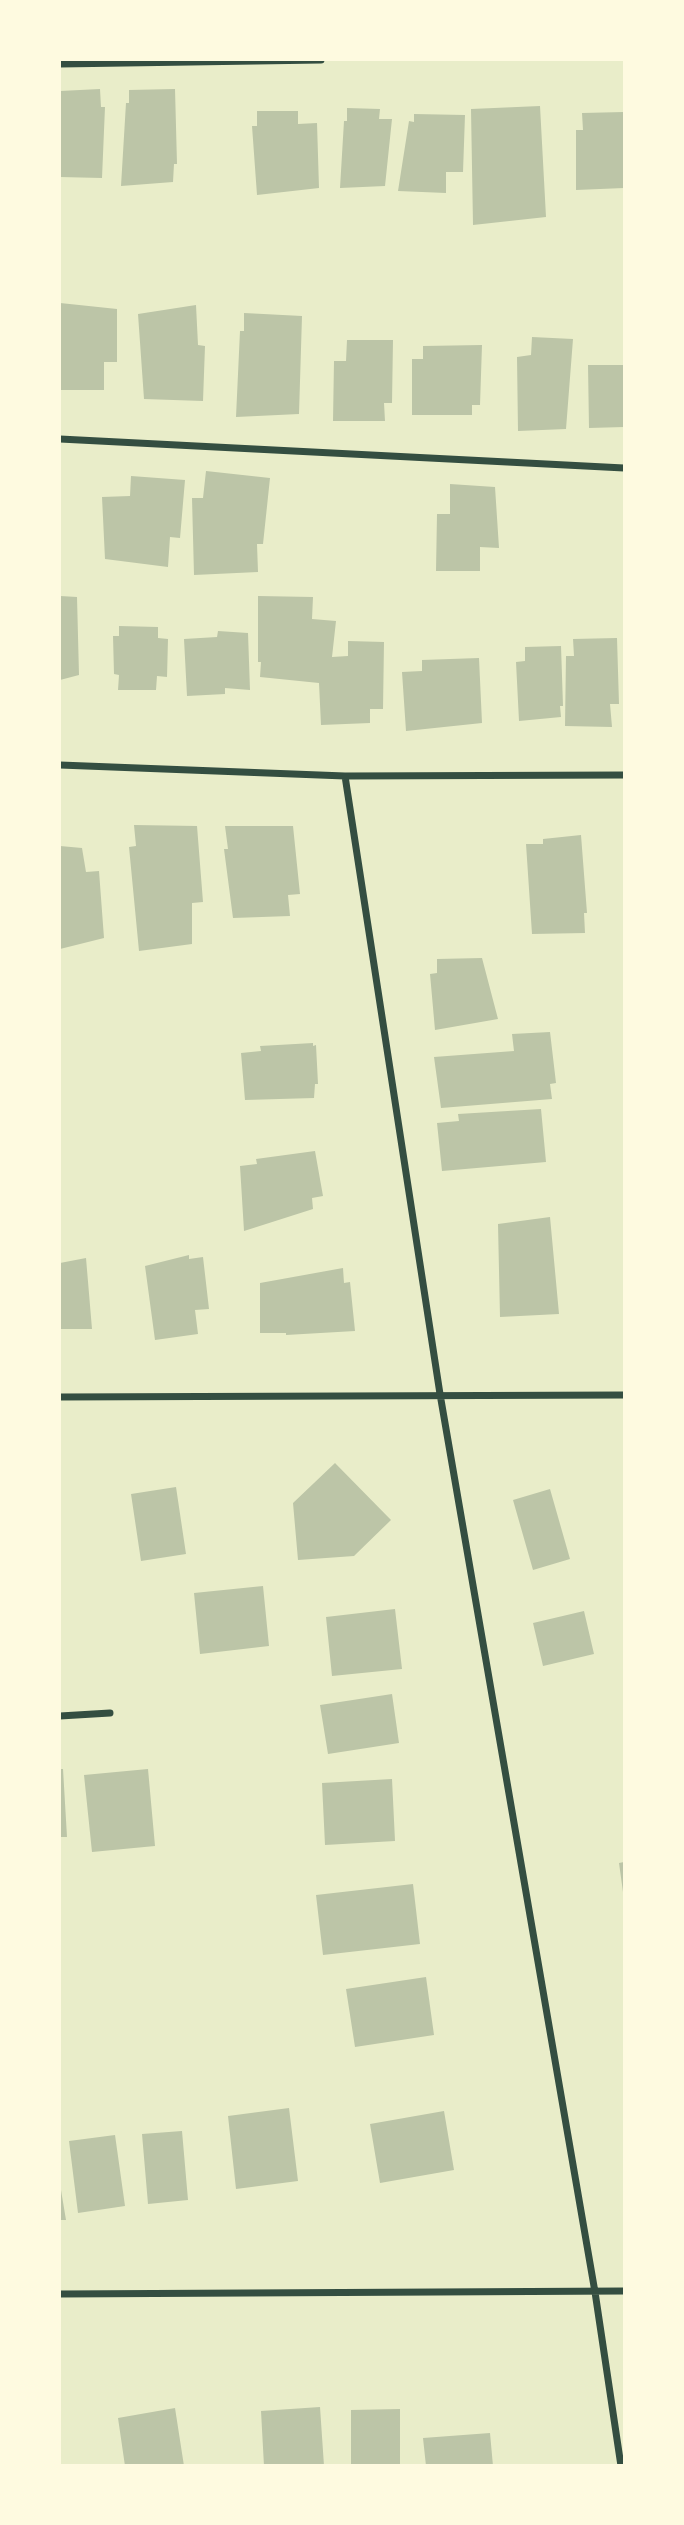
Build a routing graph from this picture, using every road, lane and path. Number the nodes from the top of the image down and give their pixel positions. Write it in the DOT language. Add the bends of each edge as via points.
graph roads {
  1 [pos="321,60"];
  2 [pos="60,64"];
  3 [pos="60,439"];
  4 [pos="625,468"];
  5 [pos="60,765"];
  6 [pos="625,775"];
  7 [pos="345,776"];
  8 [pos="440,1394"];
  9 [pos="625,1395"];
  10 [pos="60,1396"];
  11 [pos="110,1713"];
  12 [pos="60,1716"];
  13 [pos="625,2291"];
  14 [pos="595,2292"];
  15 [pos="60,2294"];
  16 [pos="621,2466"];
  1 -- 2 [label="street"];
  3 -- 4 [label="street"];
  5 -- 7 [label="street"];
  6 -- 7 [label="street"];
  7 -- 8 [label="street"];
  8 -- 9 [label="street"];
  8 -- 10 [label="street"];
  8 -- 14 [label="street"];
  11 -- 12 [label="street"];
  13 -- 14 [label="street"];
  14 -- 15 [label="street"];
  14 -- 16 [label="street"];
}
